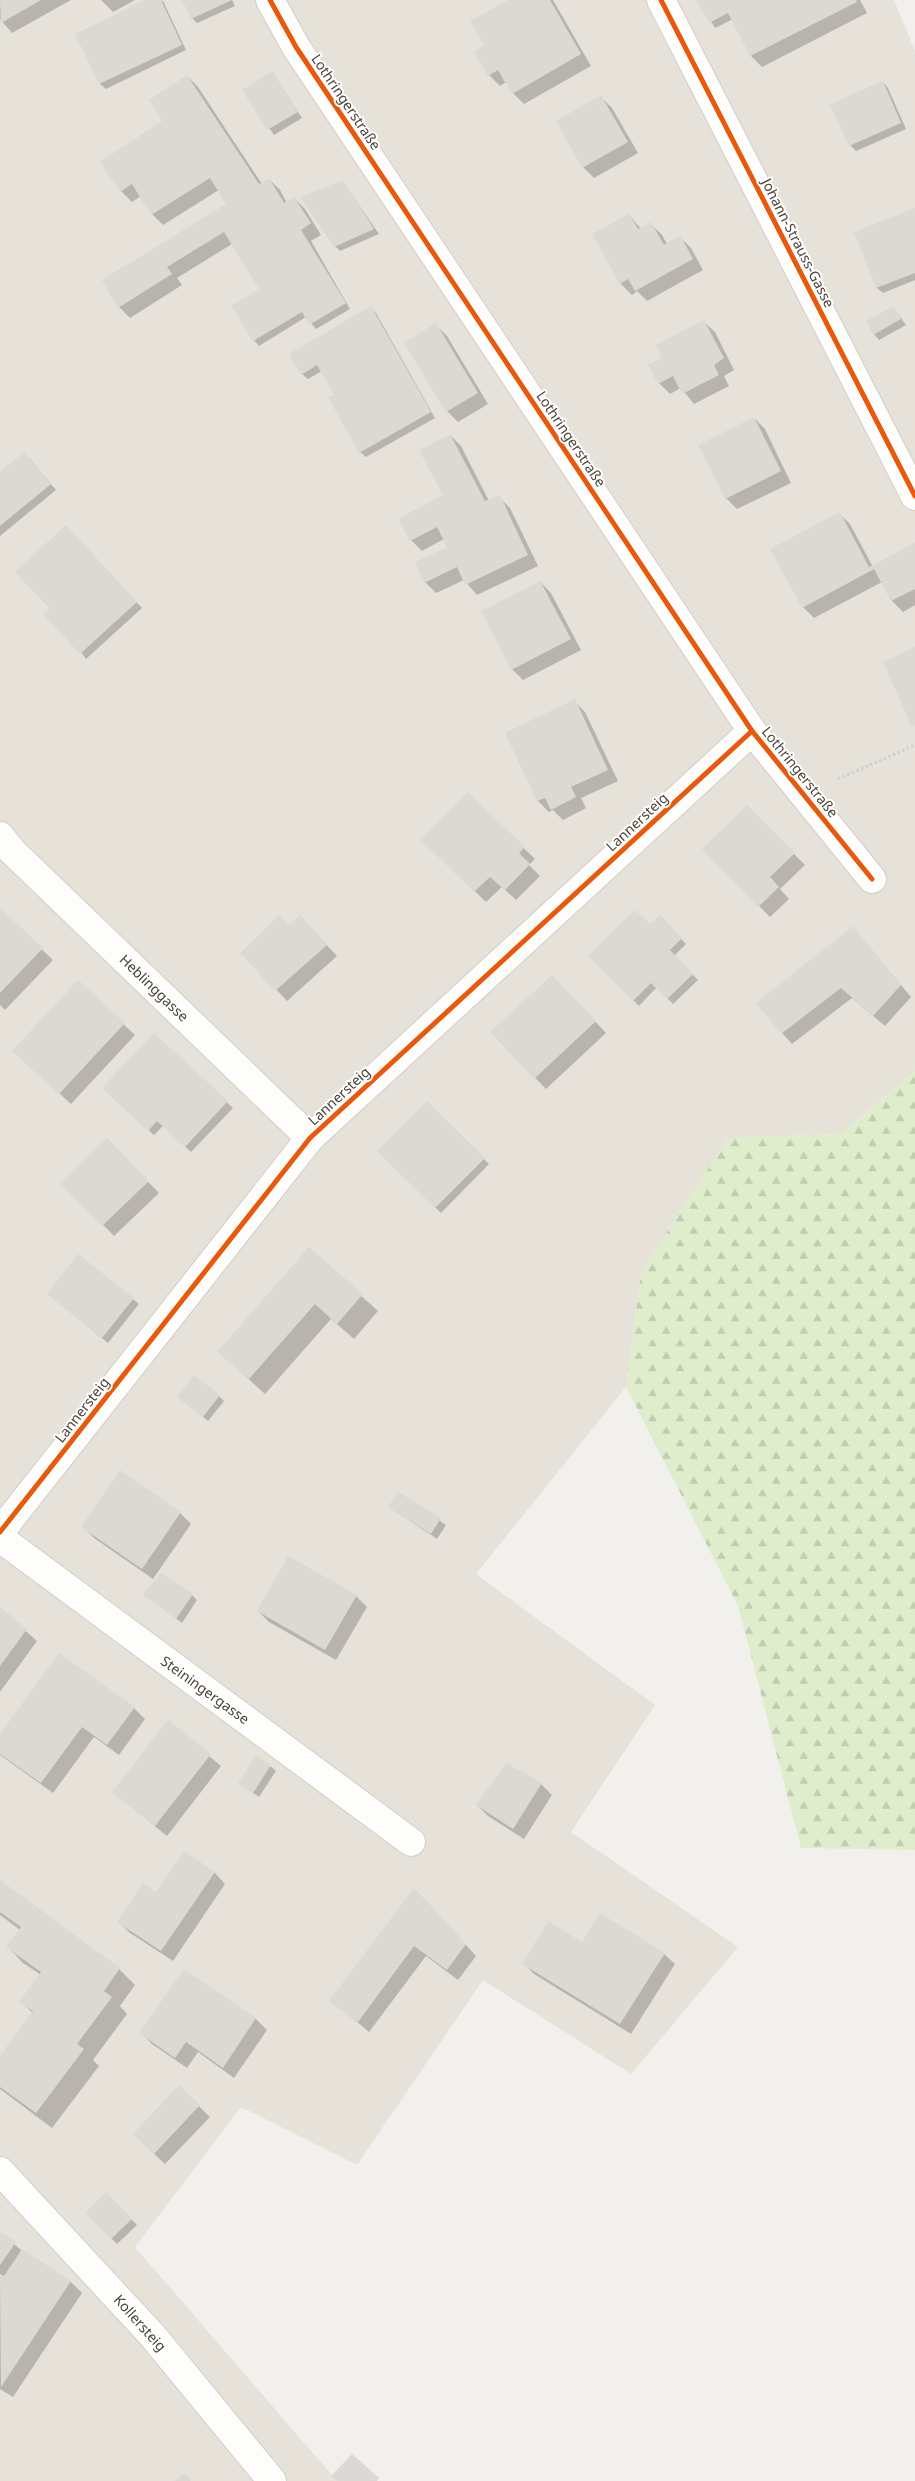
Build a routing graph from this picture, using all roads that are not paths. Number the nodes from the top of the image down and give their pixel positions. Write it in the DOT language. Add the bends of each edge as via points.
graph roads {
  1 [pos="270,0"];
  2 [pos="662,0"];
  3 [pos="915,496"];
  4 [pos="752,731"];
  5 [pos="0,836"];
  6 [pos="872,879"];
  7 [pos="310,1138"];
  8 [pos="0,1532"];
  9 [pos="0,1538"];
  10 [pos="411,1842"];
  11 [pos="0,2172"];
  12 [pos="272,2481"];
  1 -- 4 [label="street, Lothringerstraße" via="296,48"];
  2 -- 3 [label="street, Johann-Strauss-Gasse"];
  4 -- 6 [label="street, Lothringerstraße"];
  4 -- 7 [label="street, Lannersteig"];
  5 -- 7 [label="street, Heblinggasse"];
  7 -- 8 [label="street, Lannersteig"];
  9 -- 10 [label="street, Steiningergasse"];
  11 -- 12 [label="street, Kollersteig" via="152,2335"];
}
